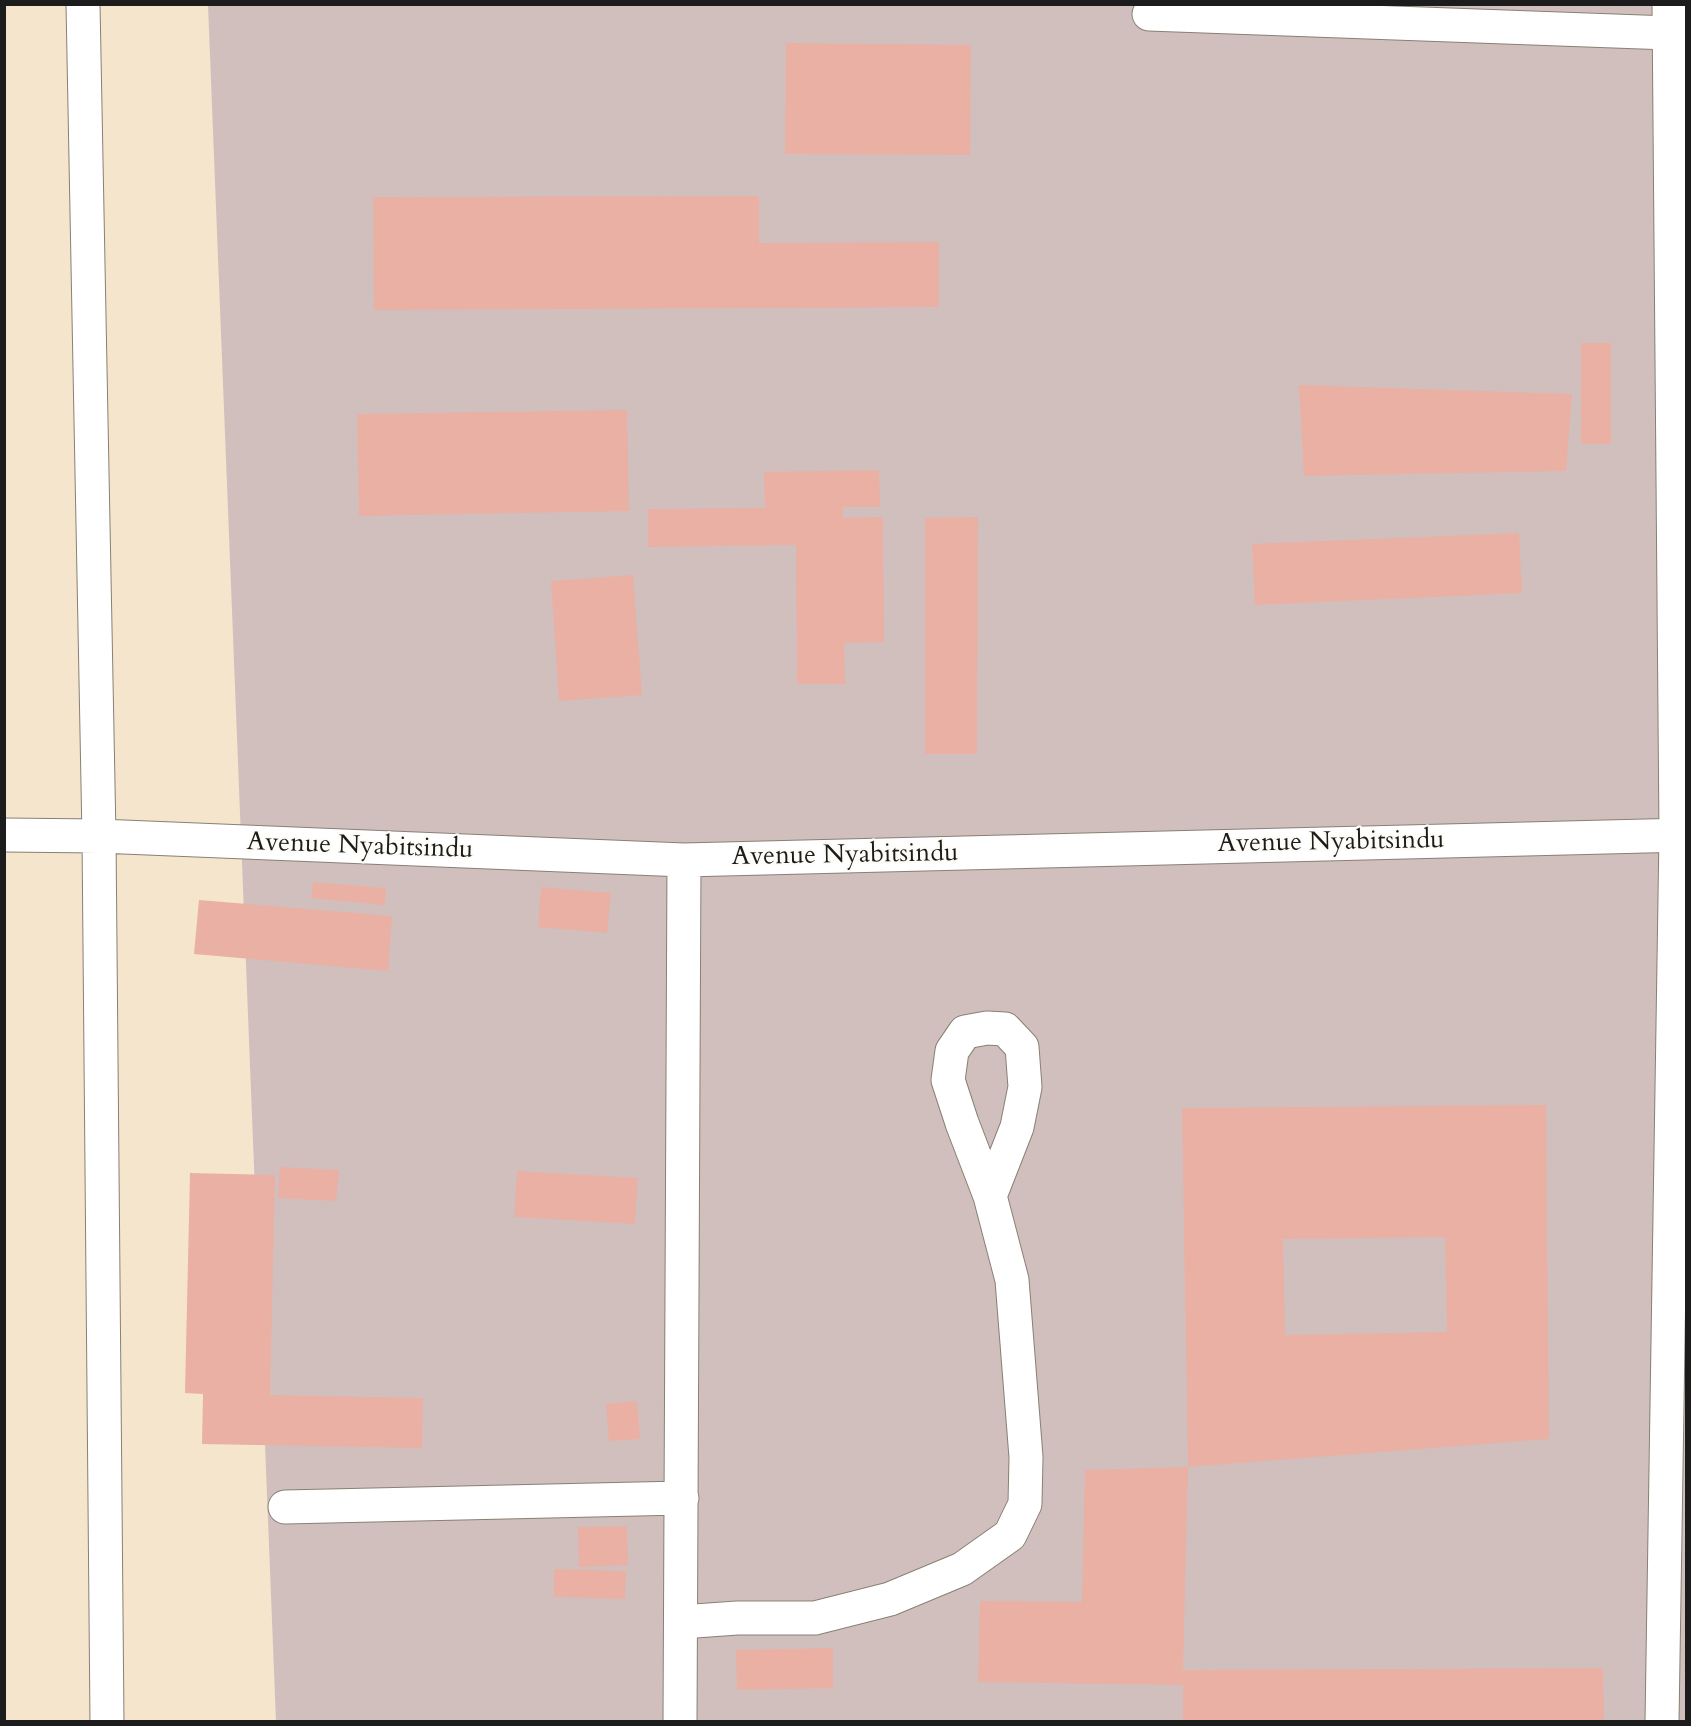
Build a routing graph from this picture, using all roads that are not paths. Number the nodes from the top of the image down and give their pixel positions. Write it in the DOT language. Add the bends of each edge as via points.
graph roads {
  1 [pos="83,4"];
  2 [pos="1149,14"];
  3 [pos="1669,19"];
  4 [pos="4,835"];
  5 [pos="1681,835"];
  6 [pos="99,836"];
  7 [pos="684,860"];
  8 [pos="990,1196"];
  9 [pos="682,1498"];
  10 [pos="285,1507"];
  11 [pos="681,1622"];
  12 [pos="107,1722"];
  13 [pos="680,1722"];
  14 [pos="1662,1722"];
  1 -- 6 [label="street"];
  2 -- 3 [label="street"];
  3 -- 5 [label="street"];
  4 -- 6 [label="street, Avenue Nyabitsindu"];
  5 -- 7 [label="street, Avenue Nyabitsindu"];
  5 -- 14 [label="street"];
  6 -- 7 [label="street, Avenue Nyabitsindu"];
  6 -- 12 [label="street"];
  7 -- 9 [label="street"];
  8 -- 11 [label="street" via="1012,1280 1026,1457 1025,1504 1010,1535 962,1569 890,1599 815,1618"];
  9 -- 10 [label="street"];
  9 -- 11 [label="street"];
  11 -- 13 [label="street"];
}
